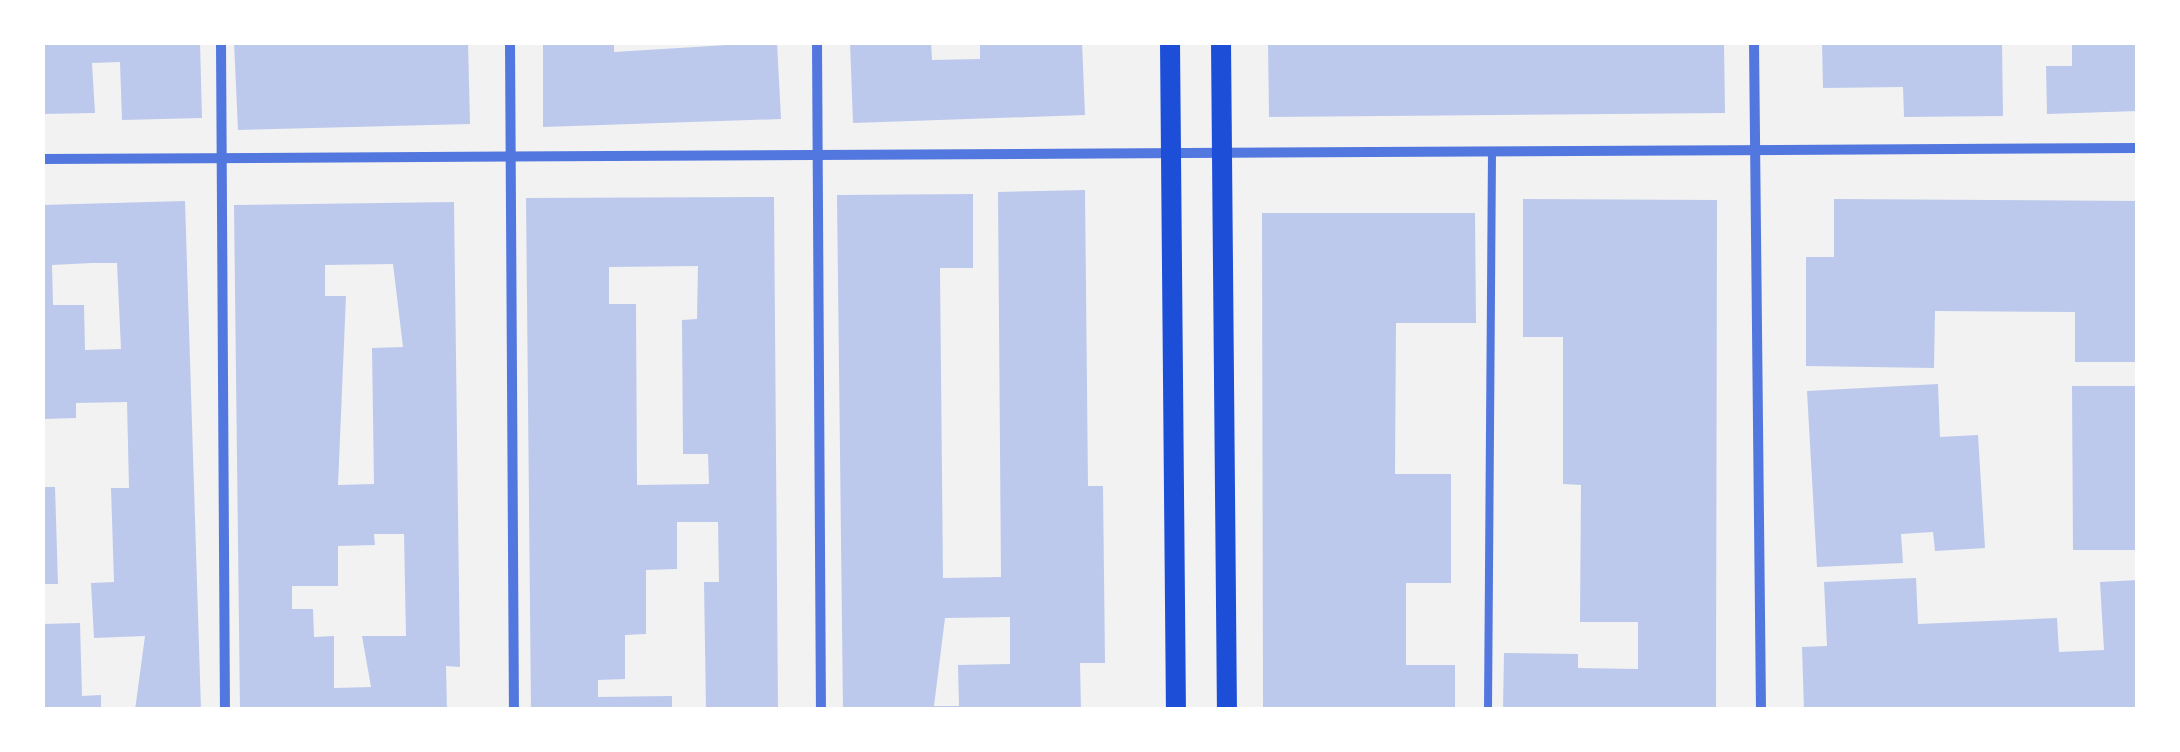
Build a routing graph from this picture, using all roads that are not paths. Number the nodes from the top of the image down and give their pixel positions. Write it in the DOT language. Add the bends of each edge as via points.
graph roads {
  1 [pos="221,42"];
  2 [pos="510,42"];
  3 [pos="817,42"];
  4 [pos="1170,42"];
  5 [pos="1222,42"];
  6 [pos="1754,42"];
  7 [pos="2138,148"];
  8 [pos="1755,150"];
  9 [pos="1492,152"];
  10 [pos="1223,153"];
  11 [pos="1170,154"];
  12 [pos="818,155"];
  13 [pos="511,156"];
  14 [pos="222,158"];
  15 [pos="42,159"];
  16 [pos="225,710"];
  17 [pos="514,710"];
  18 [pos="821,710"];
  19 [pos="1176,710"];
  20 [pos="1227,710"];
  21 [pos="1488,710"];
  22 [pos="1760,710"];
  1 -- 14 [label="street"];
  2 -- 13 [label="street"];
  3 -- 12 [label="street"];
  4 -- 11 [label="main road"];
  5 -- 10 [label="main road"];
  6 -- 8 [label="street"];
  7 -- 8 [label="street"];
  8 -- 9 [label="street"];
  8 -- 22 [label="street"];
  9 -- 10 [label="street"];
  9 -- 21 [label="lane"];
  10 -- 11 [label="street"];
  10 -- 20 [label="main road"];
  11 -- 12 [label="street"];
  11 -- 19 [label="main road"];
  12 -- 13 [label="street"];
  12 -- 18 [label="street"];
  13 -- 14 [label="street"];
  13 -- 17 [label="street"];
  14 -- 15 [label="street"];
  14 -- 16 [label="street"];
}
